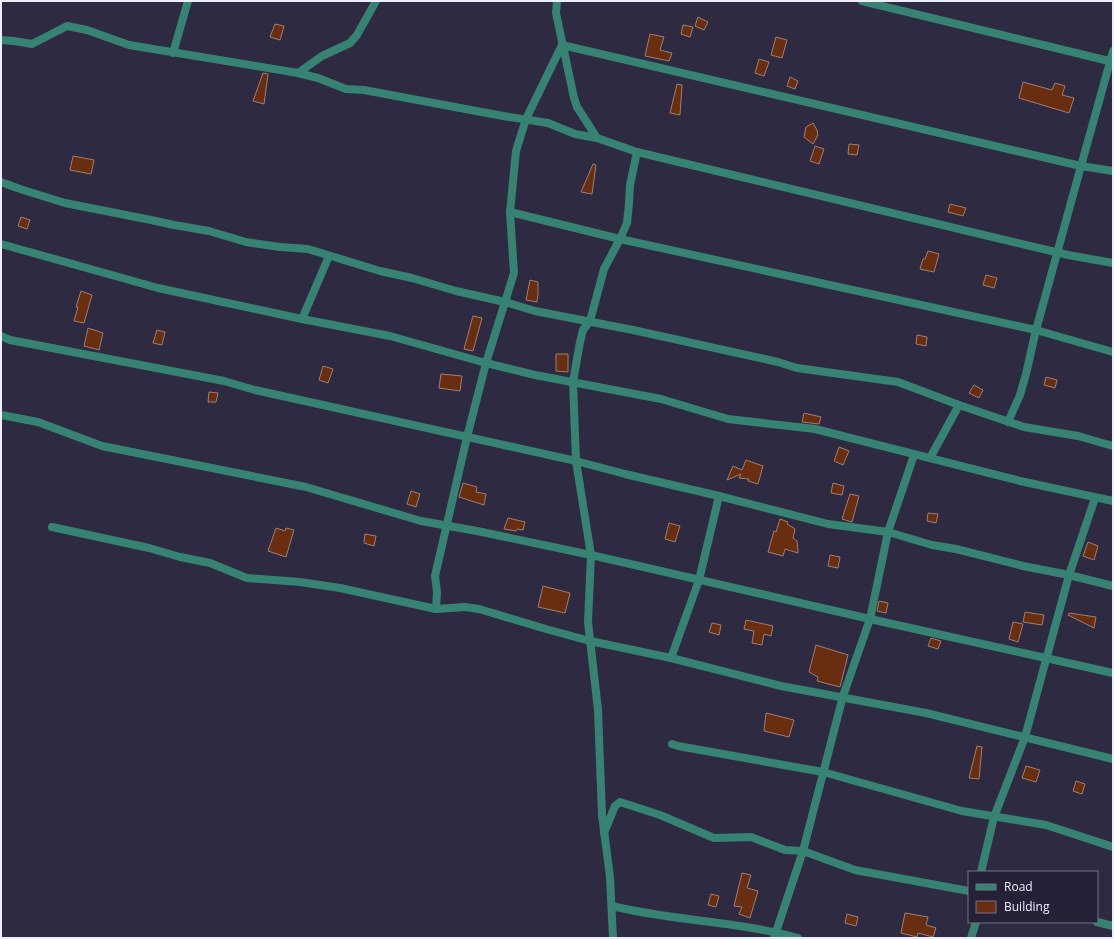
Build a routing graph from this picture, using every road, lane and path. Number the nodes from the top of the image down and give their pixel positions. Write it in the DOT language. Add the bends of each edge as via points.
graph roads {
  1 [pos="188,1"];
  2 [pos="376,1"];
  3 [pos="557,1"];
  4 [pos="862,1"];
  5 [pos="1,40"];
  6 [pos="562,46"];
  7 [pos="1113,51"];
  8 [pos="173,53"];
  9 [pos="1112,61"];
  10 [pos="298,73"];
  11 [pos="526,118"];
  12 [pos="597,138"];
  13 [pos="637,152"];
  14 [pos="1081,166"];
  15 [pos="1113,171"];
  16 [pos="1,182"];
  17 [pos="510,212"];
  18 [pos="620,239"];
  19 [pos="1,244"];
  20 [pos="1057,252"];
  21 [pos="329,256"];
  22 [pos="1113,263"];
  23 [pos="505,302"];
  24 [pos="302,319"];
  25 [pos="590,321"];
  26 [pos="1036,330"];
  27 [pos="1,336"];
  28 [pos="1113,352"];
  29 [pos="486,363"];
  30 [pos="573,382"];
  31 [pos="959,405"];
  32 [pos="1,415"];
  33 [pos="1008,422"];
  34 [pos="467,437"];
  35 [pos="1113,446"];
  36 [pos="914,455"];
  37 [pos="930,458"];
  38 [pos="576,461"];
  39 [pos="719,496"];
  40 [pos="1095,498"];
  41 [pos="1112,500"];
  42 [pos="446,525"];
  43 [pos="52,527"];
  44 [pos="888,532"];
  45 [pos="591,555"];
  46 [pos="1069,575"];
  47 [pos="699,580"];
  48 [pos="1113,586"];
  49 [pos="436,609"];
  50 [pos="870,619"];
  51 [pos="590,641"];
  52 [pos="671,658"];
  53 [pos="1046,658"];
  54 [pos="1113,673"];
  55 [pos="843,696"];
  56 [pos="1025,737"];
  57 [pos="672,744"];
  58 [pos="1113,759"];
  59 [pos="823,772"];
  60 [pos="994,817"];
  61 [pos="603,834"];
  62 [pos="1113,847"];
  63 [pos="803,851"];
  64 [pos="981,871"];
  65 [pos="968,891"];
  66 [pos="612,906"];
  67 [pos="1098,922"];
  68 [pos="976,923"];
  69 [pos="1113,926"];
  70 [pos="775,935"];
  71 [pos="613,938"];
  72 [pos="798,938"];
  73 [pos="971,938"];
  1 -- 8 [label="street"];
  2 -- 10 [label="street" via="358,35 350,43 322,56"];
  3 -- 6 [label="street" via="556,13"];
  4 -- 9 [label="street"];
  5 -- 8 [label="street" via="32,44 67,26 87,30 129,45"];
  6 -- 11 [label="street"];
  6 -- 12 [label="street" via="578,107"];
  6 -- 14 [label="street"];
  7 -- 9 [label="street"];
  8 -- 10 [label="street"];
  9 -- 14 [label="street"];
  10 -- 11 [label="street" via="346,89"];
  11 -- 12 [label="street" via="548,122 575,134"];
  11 -- 17 [label="street" via="516,151"];
  12 -- 13 [label="street"];
  13 -- 18 [label="street" via="630,185 627,223"];
  13 -- 20 [label="street"];
  14 -- 15 [label="street"];
  14 -- 20 [label="street"];
  16 -- 21 [label="street" via="65,203 209,231 246,242 308,249"];
  17 -- 18 [label="street"];
  17 -- 23 [label="street" via="514,273"];
  18 -- 25 [label="street" via="604,268"];
  18 -- 26 [label="street"];
  19 -- 24 [label="street" via="158,288"];
  20 -- 22 [label="street"];
  20 -- 26 [label="street"];
  21 -- 23 [label="street"];
  21 -- 24 [label="street"];
  23 -- 25 [label="street" via="535,311"];
  23 -- 29 [label="street"];
  24 -- 29 [label="street" via="390,336"];
  25 -- 30 [label="street" via="583,330"];
  25 -- 31 [label="street" via="797,368 893,381"];
  26 -- 28 [label="street"];
  26 -- 33 [label="street" via="1020,395"];
  27 -- 34 [label="street" via="10,340 224,381"];
  29 -- 30 [label="street"];
  29 -- 34 [label="street"];
  30 -- 36 [label="street" via="656,398 740,421 815,429"];
  30 -- 38 [label="street"];
  31 -- 33 [label="street"];
  31 -- 37 [label="street"];
  32 -- 42 [label="street" via="38,422 102,446 306,487 421,521"];
  33 -- 35 [label="street"];
  34 -- 38 [label="street"];
  34 -- 42 [label="street"];
  36 -- 37 [label="street"];
  36 -- 44 [label="street"];
  37 -- 40 [label="street"];
  38 -- 39 [label="street"];
  38 -- 45 [label="street"];
  39 -- 44 [label="street" via="828,524"];
  39 -- 47 [label="street"];
  40 -- 41 [label="street"];
  40 -- 46 [label="street"];
  42 -- 45 [label="street"];
  42 -- 49 [label="street" via="435,576"];
  43 -- 49 [label="street" via="210,563 247,578 340,588"];
  44 -- 46 [label="street" via="936,546"];
  44 -- 50 [label="street"];
  45 -- 47 [label="street"];
  45 -- 51 [label="street" via="588,622"];
  46 -- 48 [label="street"];
  46 -- 53 [label="street"];
  47 -- 50 [label="street"];
  47 -- 52 [label="street"];
  49 -- 51 [label="street" via="479,609"];
  50 -- 53 [label="street"];
  50 -- 55 [label="street"];
  51 -- 52 [label="street"];
  51 -- 61 [label="street" via="598,710"];
  52 -- 55 [label="street" via="781,686"];
  53 -- 54 [label="street"];
  53 -- 56 [label="street"];
  55 -- 56 [label="street"];
  55 -- 59 [label="street"];
  56 -- 58 [label="street"];
  56 -- 60 [label="street"];
  57 -- 59 [label="street"];
  59 -- 60 [label="street" via="934,804"];
  59 -- 63 [label="street"];
  60 -- 62 [label="street" via="1046,825"];
  60 -- 64 [label="street"];
  61 -- 63 [label="street" via="615,806 620,802 660,814 714,838 751,837 785,850"];
  61 -- 66 [label="street"];
  63 -- 65 [label="street" via="855,870"];
  63 -- 70 [label="street"];
  66 -- 70 [label="street" via="640,913 715,922"];
  66 -- 71 [label="street"];
  67 -- 69 [label="street"];
  68 -- 73 [label="street"];
  70 -- 72 [label="street"];
}
